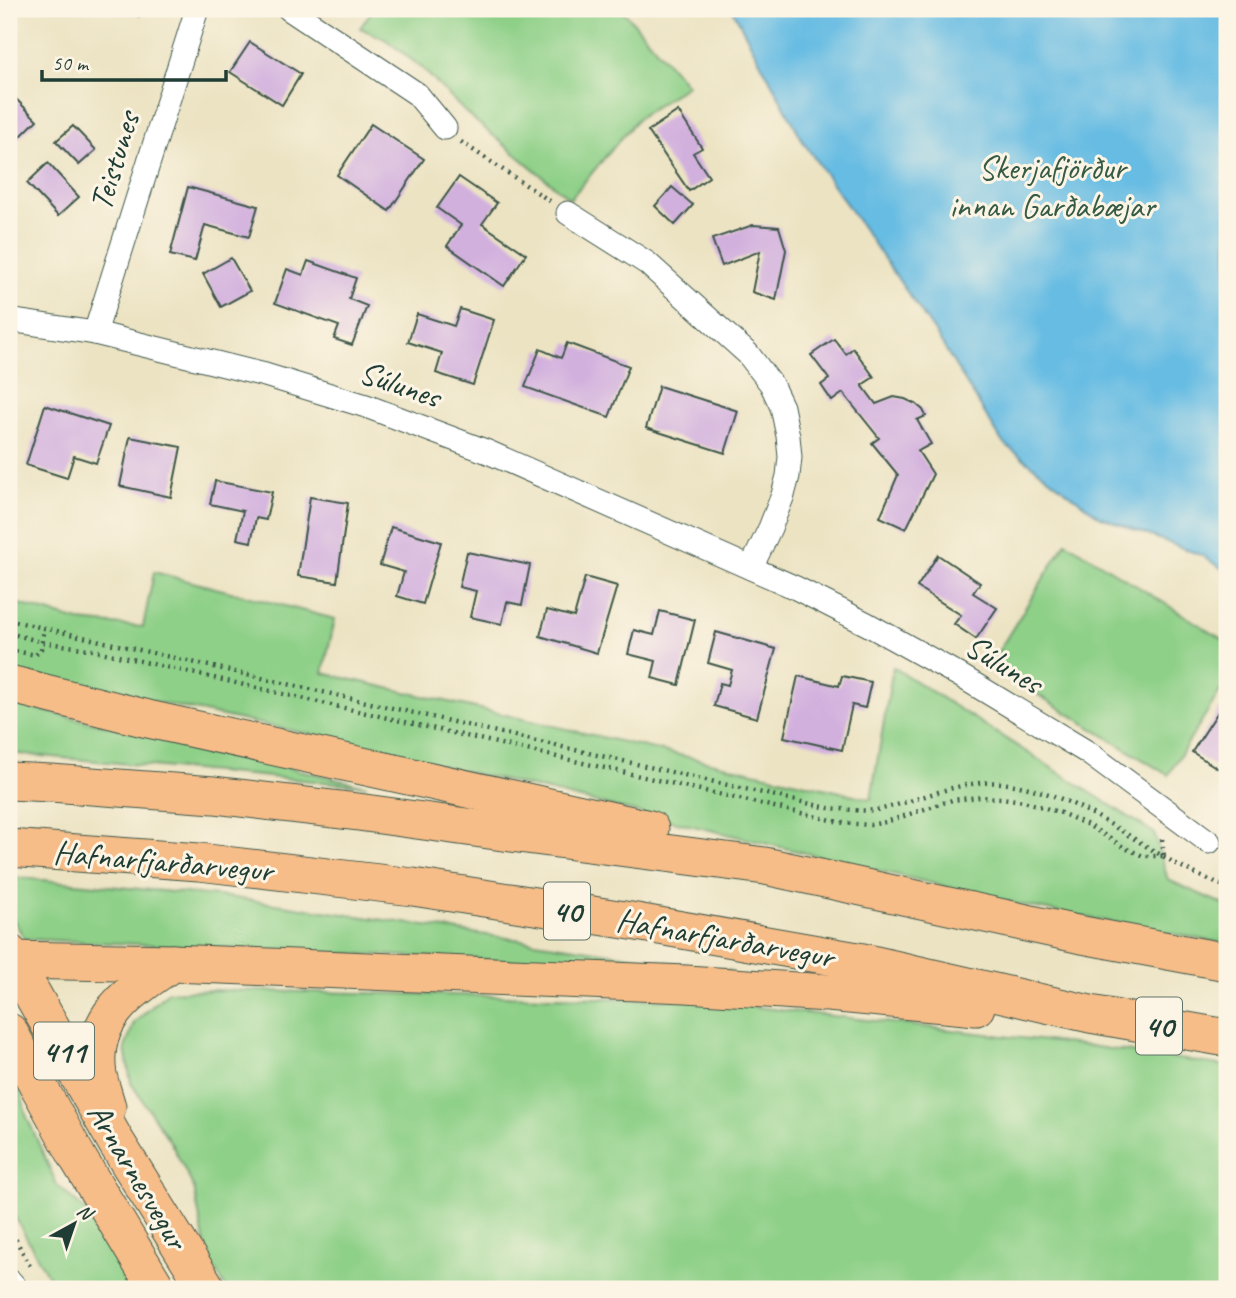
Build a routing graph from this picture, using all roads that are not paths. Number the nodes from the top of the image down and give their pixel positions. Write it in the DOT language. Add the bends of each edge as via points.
graph roads {
  1 [pos="197,9"];
  2 [pos="289,9"];
  3 [pos="446,128"];
  4 [pos="568,213"];
  5 [pos="9,320"];
  6 [pos="95,333"];
  7 [pos="751,568"];
  8 [pos="9,684"];
  9 [pos="9,782"];
  10 [pos="1209,842"];
  11 [pos="9,848"];
  12 [pos="765,866"];
  13 [pos="10,957"];
  14 [pos="1227,962"];
  15 [pos="172,963"];
  16 [pos="1090,1014"];
  17 [pos="10,1036"];
  18 [pos="1227,1038"];
  19 [pos="116,1142"];
  20 [pos="9,1280"];
  21 [pos="17,1289"];
  22 [pos="157,1289"];
  23 [pos="207,1289"];
  1 -- 6 [label="street, Teistunes"];
  2 -- 3 [label="street" via="417,94"];
  4 -- 7 [label="street" via="647,263 748,354 771,384 788,436 788,476"];
  5 -- 6 [label="street, Súlunes"];
  6 -- 7 [label="street, Súlunes" via="265,375 366,406 488,452"];
  7 -- 10 [label="street, Súlunes" via="796,587 959,675 1087,752"];
  8 -- 12 [label="main road" via="160,722 672,834"];
  9 -- 12 [label="main road, Hafnarfjarðarvegur / 40" via="214,795"];
  11 -- 16 [label="main road, Hafnarfjarðarvegur / 40" via="199,862 413,887 603,916 863,962"];
  12 -- 14 [label="main road, Hafnarfjarðarvegur / 40"];
  13 -- 15 [label="main road"];
  13 -- 19 [label="main road, Arnarnesvegur / 411"];
  15 -- 16 [label="main road" via="686,984"];
  15 -- 19 [label="main road" via="127,995 101,1033 98,1074"];
  16 -- 18 [label="main road, Hafnarfjarðarvegur / 40"];
  17 -- 22 [label="main road, Arnarnesvegur / 411"];
  19 -- 23 [label="main road, Arnarnesvegur / 411"];
  20 -- 21 [label="street"];
}
